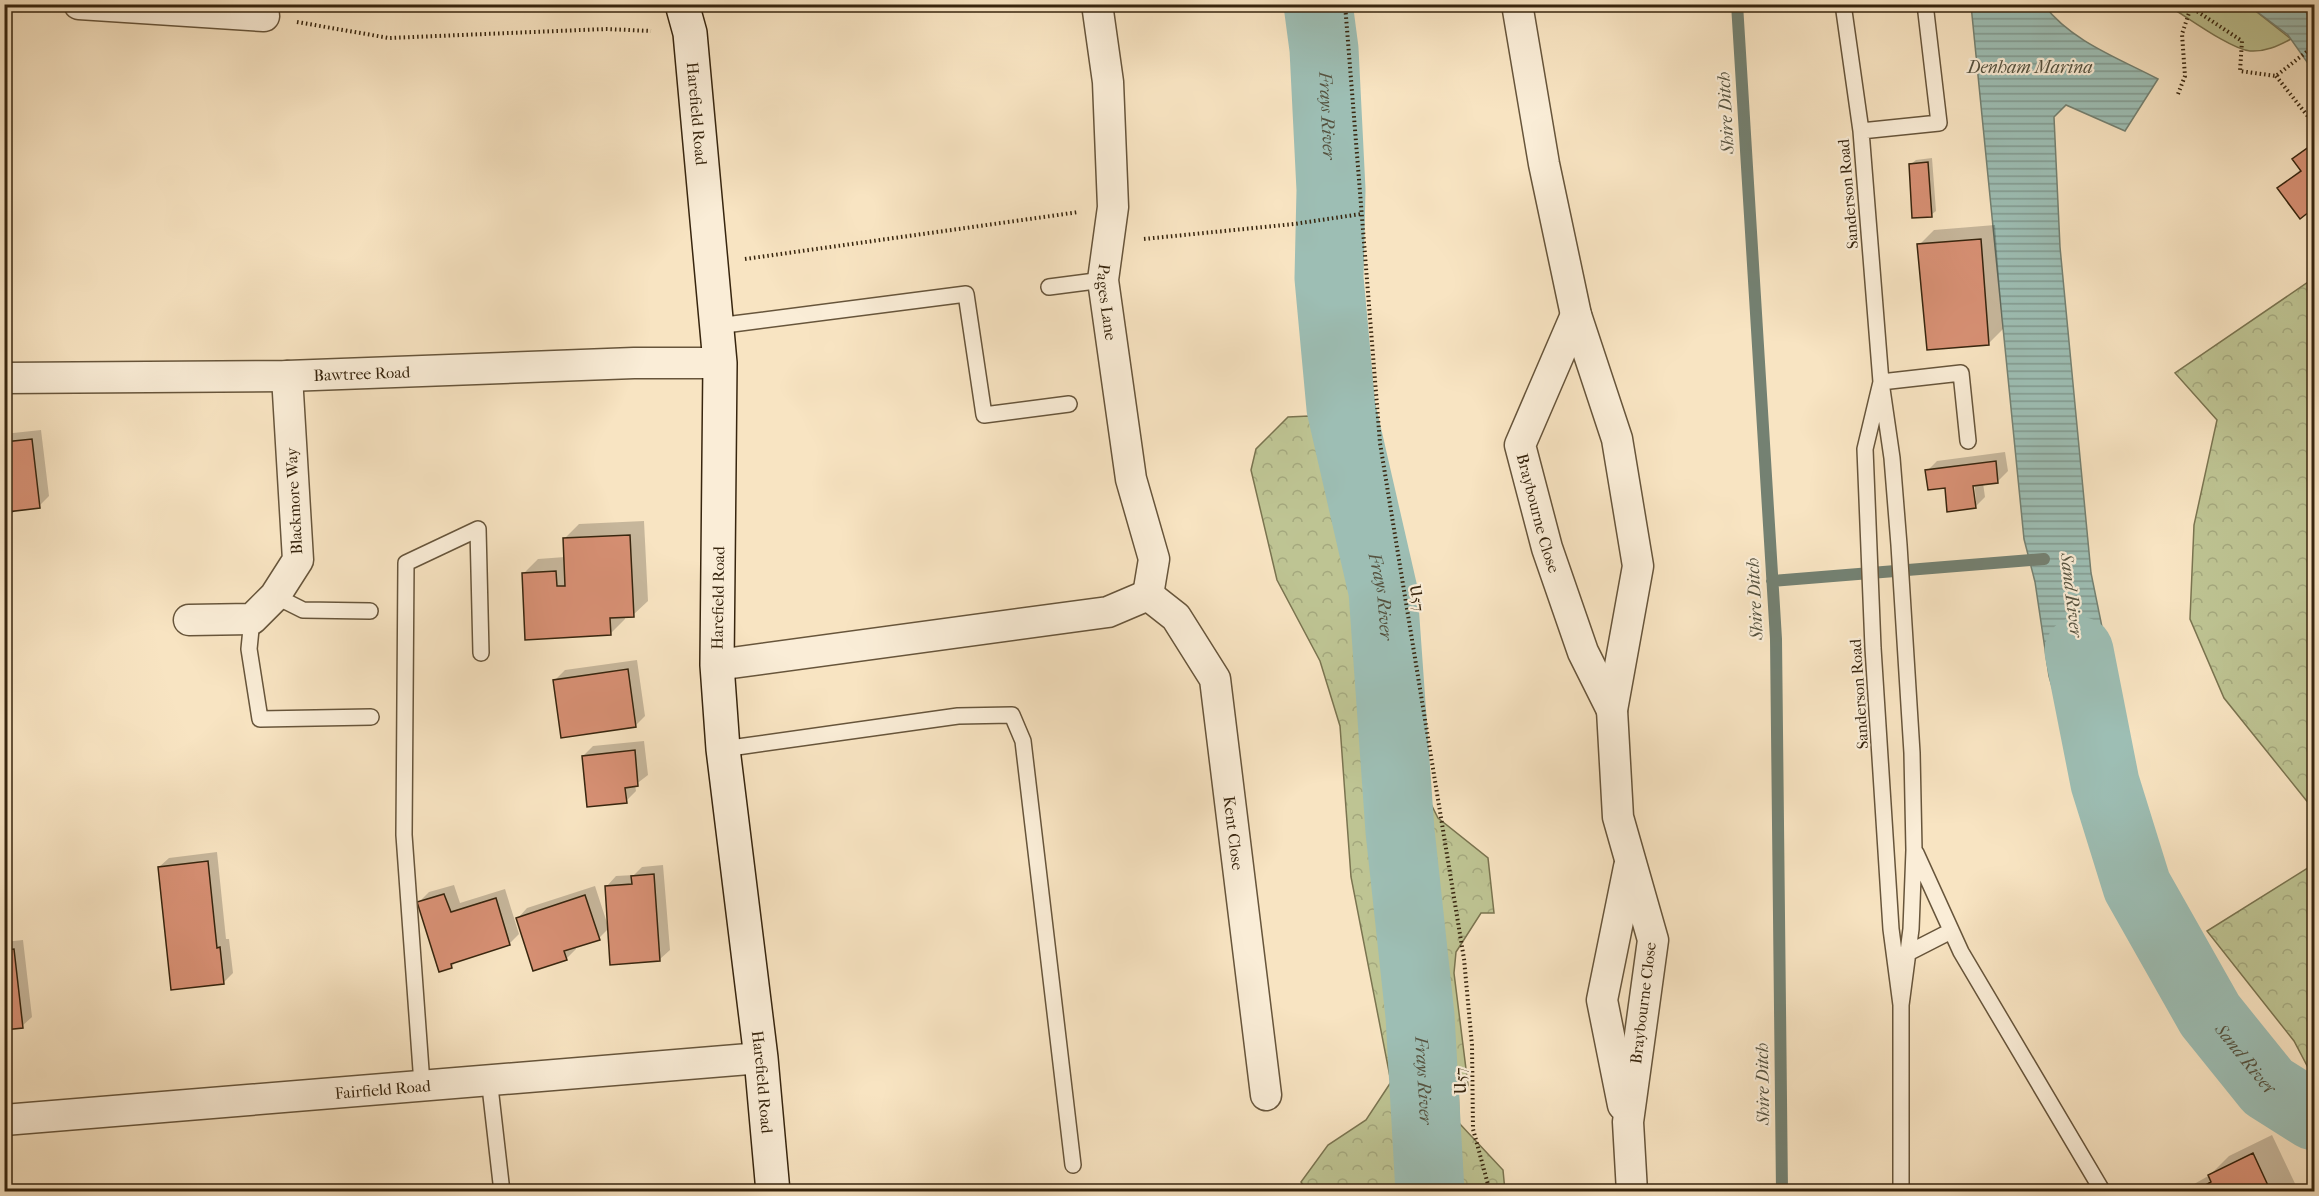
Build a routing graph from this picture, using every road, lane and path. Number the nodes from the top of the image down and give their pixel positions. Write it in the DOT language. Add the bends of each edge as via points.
graph roads {
  1 [pos="79,4"];
  2 [pos="1097,4"];
  3 [pos="1345,4"];
  4 [pos="1517,4"];
  5 [pos="1843,4"];
  6 [pos="1925,4"];
  7 [pos="2189,6"];
  8 [pos="264,16"];
  9 [pos="686,19"];
  10 [pos="2314,46"];
  11 [pos="2276,76"];
  12 [pos="2178,94"];
  13 [pos="2314,124"];
  14 [pos="1861,131"];
  15 [pos="1113,207"];
  16 [pos="1360,214"];
  17 [pos="1110,243"];
  18 [pos="711,262"];
  19 [pos="1103,280"];
  20 [pos="1049,287"];
  21 [pos="1576,315"];
  22 [pos="717,326"];
  23 [pos="720,363"];
  24 [pos="286,376"];
  25 [pos="4,378"];
  26 [pos="1881,382"];
  27 [pos="1069,404"];
  28 [pos="1968,441"];
  29 [pos="1148,595"];
  30 [pos="275,596"];
  31 [pos="370,611"];
  32 [pos="252,619"];
  33 [pos="189,620"];
  34 [pos="481,653"];
  35 [pos="717,666"];
  36 [pos="1612,710"];
  37 [pos="371,717"];
  38 [pos="723,749"];
  39 [pos="1914,850"];
  40 [pos="1630,861"];
  41 [pos="1951,931"];
  42 [pos="1908,953"];
  43 [pos="1901,1005"];
  44 [pos="761,1058"];
  45 [pos="489,1078"];
  46 [pos="422,1084"];
  47 [pos="1266,1095"];
  48 [pos="4,1120"];
  49 [pos="1628,1122"];
  50 [pos="1073,1165"];
  51 [pos="502,1191"];
  52 [pos="774,1191"];
  53 [pos="1490,1191"];
  54 [pos="1632,1191"];
  55 [pos="1901,1191"];
  56 [pos="2103,1191"];
  1 -- 8 [label="street"];
  2 -- 15 [label="street, Pages Lane" via="1108,82"];
  3 -- 16 [label="path, U57"];
  4 -- 21 [label="street, Braybourne Close" via="1544,164"];
  5 -- 14 [label="lane, Sanderson Road"];
  6 -- 14 [label="lane" via="1939,123"];
  7 -- 11 [label="path" via="2242,41 2240,71"];
  7 -- 12 [label="path" via="2182,34 2186,75"];
  8 -- 9 [label="path" via="389,38 606,29"];
  9 -- 18 [label="main road, Harefield Road"];
  10 -- 11 [label="path"];
  11 -- 13 [label="path"];
  14 -- 26 [label="lane, Sanderson Road"];
  15 -- 17 [label="street, Pages Lane"];
  15 -- 18 [label="path"];
  16 -- 17 [label="path"];
  16 -- 53 [label="path, U57" via="1380,443 1464,958 1472,1045 1473,1129"];
  17 -- 19 [label="street, Pages Lane"];
  18 -- 22 [label="main road, Harefield Road"];
  19 -- 20 [label="lane"];
  19 -- 29 [label="street, Pages Lane" via="1131,479 1154,559"];
  21 -- 36 [label="street, Braybourne Close" via="1617,439 1638,566"];
  21 -- 36 [label="street, Braybourne Close" via="1520,446 1547,548 1583,652"];
  22 -- 23 [label="main road, Harefield Road"];
  22 -- 27 [label="lane" via="966,294 984,415"];
  23 -- 24 [label="street, Bawtree Road"];
  23 -- 35 [label="main road, Harefield Road"];
  24 -- 25 [label="street, Bawtree Road"];
  24 -- 30 [label="street, Blackmore Way" via="298,560"];
  26 -- 28 [label="lane" via="1961,373"];
  26 -- 39 [label="lane, Sanderson Road" via="1899,545"];
  26 -- 43 [label="lane, Sanderson Road" via="1865,449 1891,929"];
  29 -- 35 [label="street" via="1108,612"];
  29 -- 47 [label="street, Kent Close" via="1176,617 1215,679"];
  30 -- 31 [label="lane" via="303,610"];
  30 -- 32 [label="street, Blackmore Way"];
  32 -- 33 [label="street"];
  32 -- 37 [label="lane" via="249,649 260,719"];
  34 -- 46 [label="lane" via="478,529 406,563 404,835"];
  35 -- 38 [label="main road, Harefield Road"];
  36 -- 40 [label="street, Braybourne Close" via="1618,817"];
  38 -- 44 [label="main road, Harefield Road"];
  38 -- 50 [label="lane" via="958,716 1012,715 1023,741"];
  39 -- 41 [label="lane"];
  39 -- 42 [label="lane, Sanderson Road"];
  40 -- 49 [label="street, Braybourne Close" via="1653,940"];
  40 -- 49 [label="street" via="1602,1000"];
  41 -- 42 [label="lane"];
  41 -- 56 [label="lane"];
  42 -- 43 [label="lane, Sanderson Road"];
  43 -- 55 [label="lane, Sanderson Road"];
  44 -- 45 [label="street, Fairfield Road"];
  44 -- 52 [label="main road, Harefield Road"];
  45 -- 46 [label="street, Fairfield Road"];
  45 -- 51 [label="lane"];
  46 -- 48 [label="street, Fairfield Road"];
  49 -- 54 [label="street, Braybourne Close"];
}
